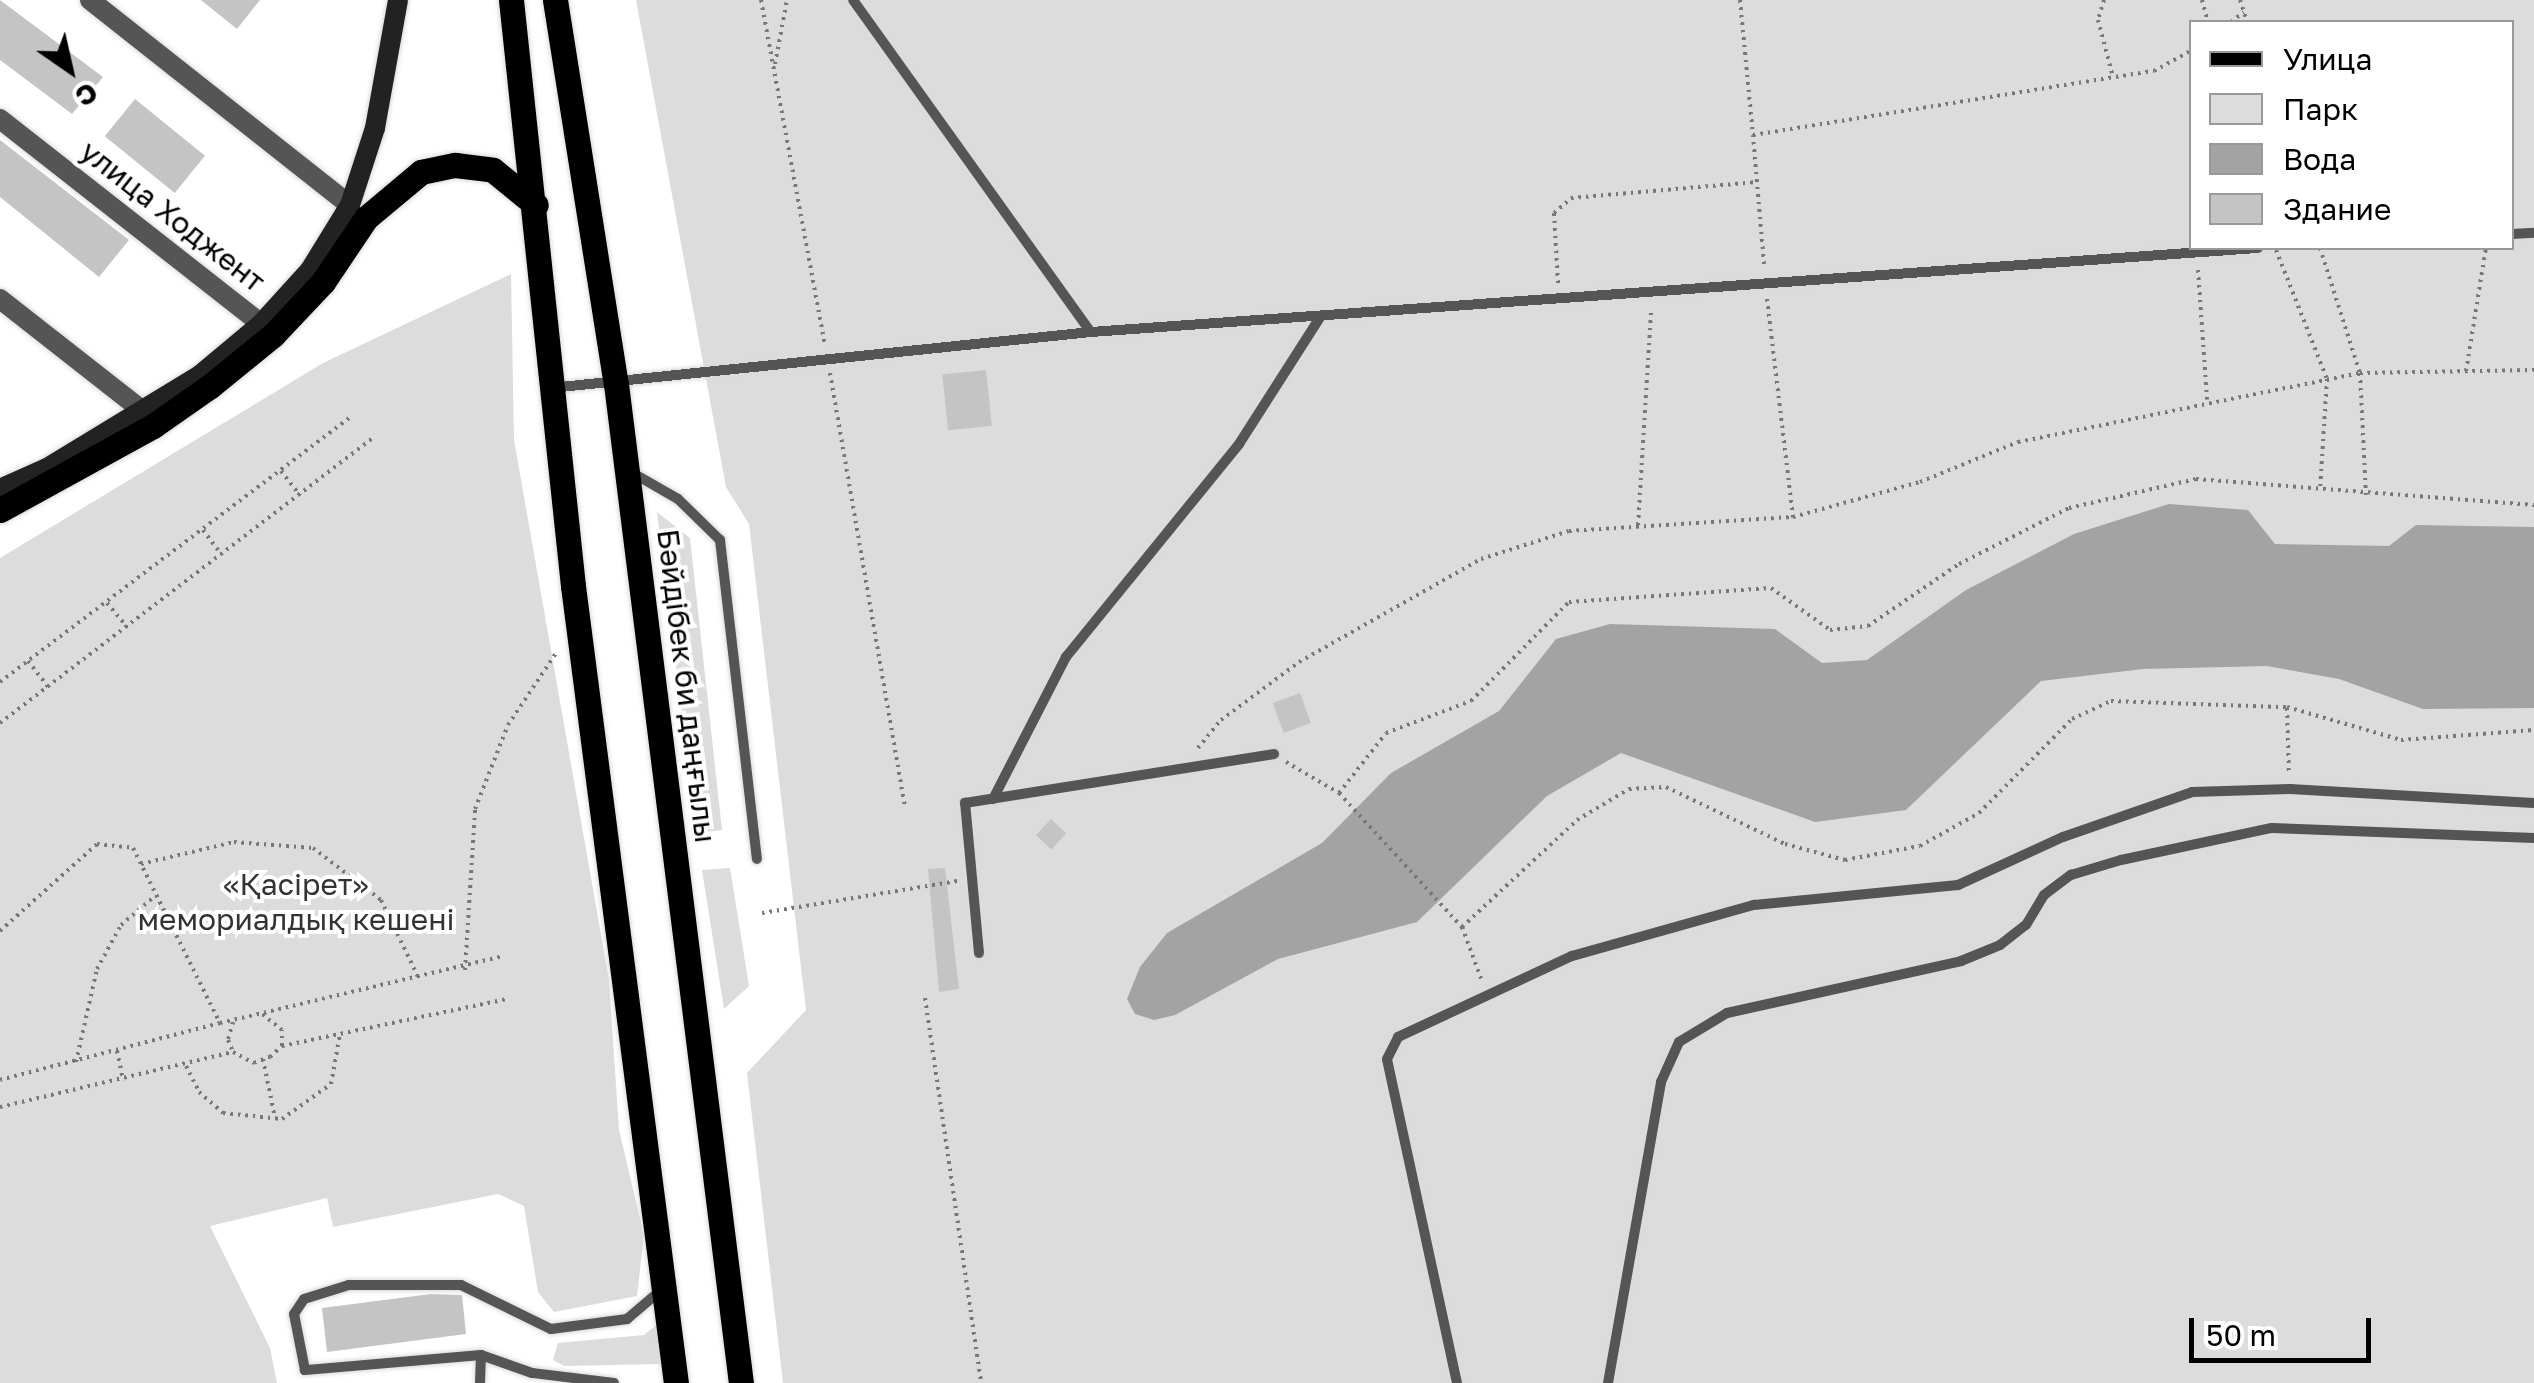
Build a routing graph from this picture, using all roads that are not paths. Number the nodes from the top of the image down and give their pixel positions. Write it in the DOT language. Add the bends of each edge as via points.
graph roads {
  1 [pos="90,0"];
  2 [pos="398,0"];
  3 [pos="512,0"];
  4 [pos="555,0"];
  5 [pos="852,0"];
  6 [pos="0,119"];
  7 [pos="350,205"];
  8 [pos="536,205"];
  9 [pos="2228,250"];
  10 [pos="0,299"];
  11 [pos="1321,316"];
  12 [pos="262,324"];
  13 [pos="1091,332"];
  14 [pos="616,384"];
  15 [pos="549,388"];
  16 [pos="144,412"];
  17 [pos="627,470"];
  18 [pos="0,489"];
  19 [pos="0,510"];
  20 [pos="1274,754"];
  21 [pos="993,799"];
  22 [pos="2534,802"];
  23 [pos="2534,838"];
  24 [pos="757,859"];
  25 [pos="978,952"];
  26 [pos="664,1287"];
  27 [pos="481,1355"];
  28 [pos="305,1370"];
  29 [pos="310,1383"];
  30 [pos="480,1383"];
  31 [pos="614,1383"];
  32 [pos="676,1383"];
  33 [pos="740,1383"];
  34 [pos="1457,1383"];
  35 [pos="1608,1383"];
  1 -- 7 [label="street"];
  2 -- 7 [label="main road" via="375,128"];
  3 -- 8 [label="main road"];
  4 -- 14 [label="main road, Бәйдібек би даңғылы"];
  5 -- 13 [label="lane"];
  6 -- 12 [label="street, улица Ходжент"];
  7 -- 12 [label="main road" via="310,270"];
  8 -- 15 [label="main road"];
  8 -- 19 [label="main road" via="493,170 456,164 421,172 366,218 322,282 272,335 209,386 153,426"];
  9 -- 11 [label="lane"];
  10 -- 16 [label="street"];
  11 -- 13 [label="lane"];
  11 -- 21 [label="lane" via="1239,444 1066,657"];
  12 -- 16 [label="main road"];
  13 -- 14 [label="lane"];
  14 -- 15 [label="lane"];
  14 -- 17 [label="main road, Бәйдібек би даңғылы"];
  15 -- 26 [label="main road" via="612,921"];
  16 -- 18 [label="main road"];
  17 -- 24 [label="lane" via="678,498 720,540"];
  17 -- 33 [label="main road, Бәйдібек би даңғылы"];
  20 -- 21 [label="lane"];
  21 -- 25 [label="lane" via="965,803"];
  22 -- 34 [label="lane" via="2290,789 2192,792 2063,837 1958,886 1754,905 1572,956 1398,1037 1386,1059"];
  23 -- 35 [label="lane" via="2272,828 2121,860 2072,875 2044,895 2026,925 1962,961 1727,1013 1680,1042 1661,1082"];
  26 -- 28 [label="lane" via="626,1319 551,1329 461,1285 396,1282 320,1291 294,1314"];
  26 -- 32 [label="main road"];
  27 -- 28 [label="lane"];
  27 -- 30 [label="lane"];
  27 -- 31 [label="lane" via="532,1373"];
  28 -- 29 [label="lane"];
}
